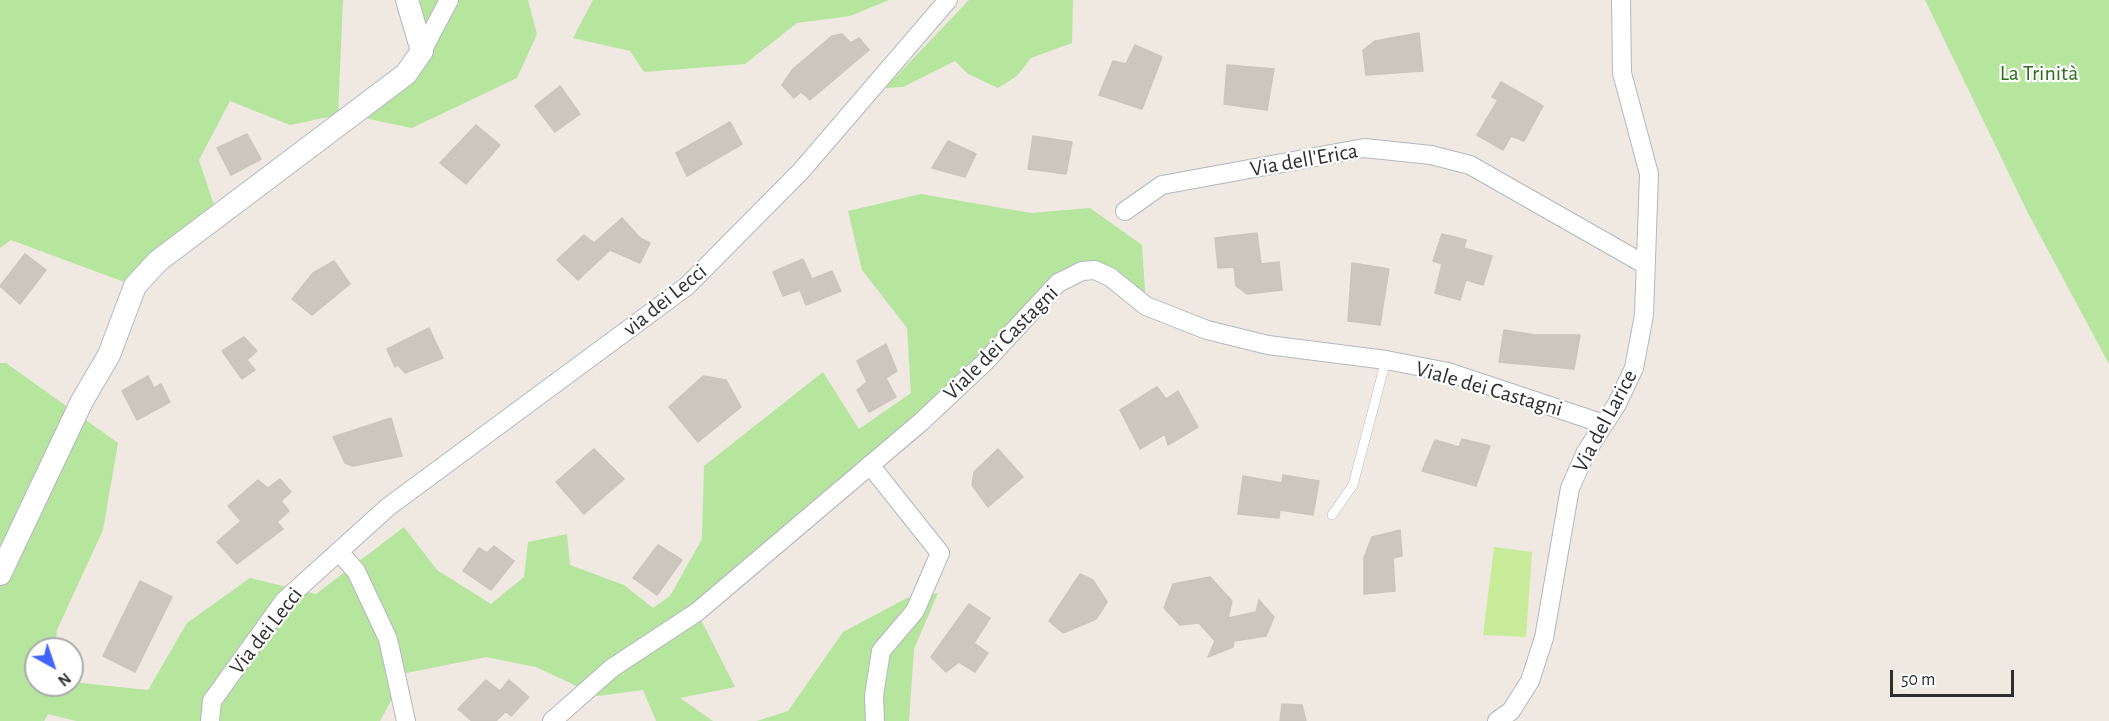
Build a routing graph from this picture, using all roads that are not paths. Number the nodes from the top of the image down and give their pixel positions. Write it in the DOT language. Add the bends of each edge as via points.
graph roads {
  1 [pos="407,0"];
  2 [pos="449,0"];
  3 [pos="948,0"];
  4 [pos="1621,0"];
  5 [pos="422,51"];
  6 [pos="1125,211"];
  7 [pos="1644,264"];
  8 [pos="1386,360"];
  9 [pos="1604,424"];
  10 [pos="870,465"];
  11 [pos="1332,515"];
  12 [pos="339,552"];
  13 [pos="0,574"];
  14 [pos="210,721"];
  15 [pos="406,721"];
  16 [pos="552,721"];
  17 [pos="875,721"];
  18 [pos="1497,721"];
  1 -- 5 [label="street"];
  2 -- 5 [label="street"];
  3 -- 12 [label="street, via dei Lecci" via="801,171 687,286 388,507"];
  4 -- 7 [label="street, Via del Larice" via="1622,73 1649,174"];
  5 -- 13 [label="street" via="406,74 158,261 135,286 109,355 82,401"];
  6 -- 7 [label="street, Via dell'Erica" via="1162,186 1364,148 1431,155 1470,165"];
  7 -- 9 [label="street, Via del Larice" via="1644,315 1635,368"];
  8 -- 9 [label="street, Viale dei Castagni" via="1448,372"];
  8 -- 10 [label="street, Viale dei Castagni" via="1268,345 1207,330 1146,306 1110,277 1095,270 1082,271 1058,283 985,362"];
  8 -- 11 [label="lane" via="1353,485"];
  9 -- 18 [label="street, Via del Larice" via="1570,488 1544,638 1530,681 1511,711"];
  10 -- 16 [label="street, Viale dei Castagni" via="697,612 612,668"];
  10 -- 17 [label="street" via="940,553 915,611 881,651 874,696"];
  12 -- 14 [label="street, Via dei Lecci" via="284,601 212,701"];
  12 -- 15 [label="street" via="356,572 388,639"];
}
